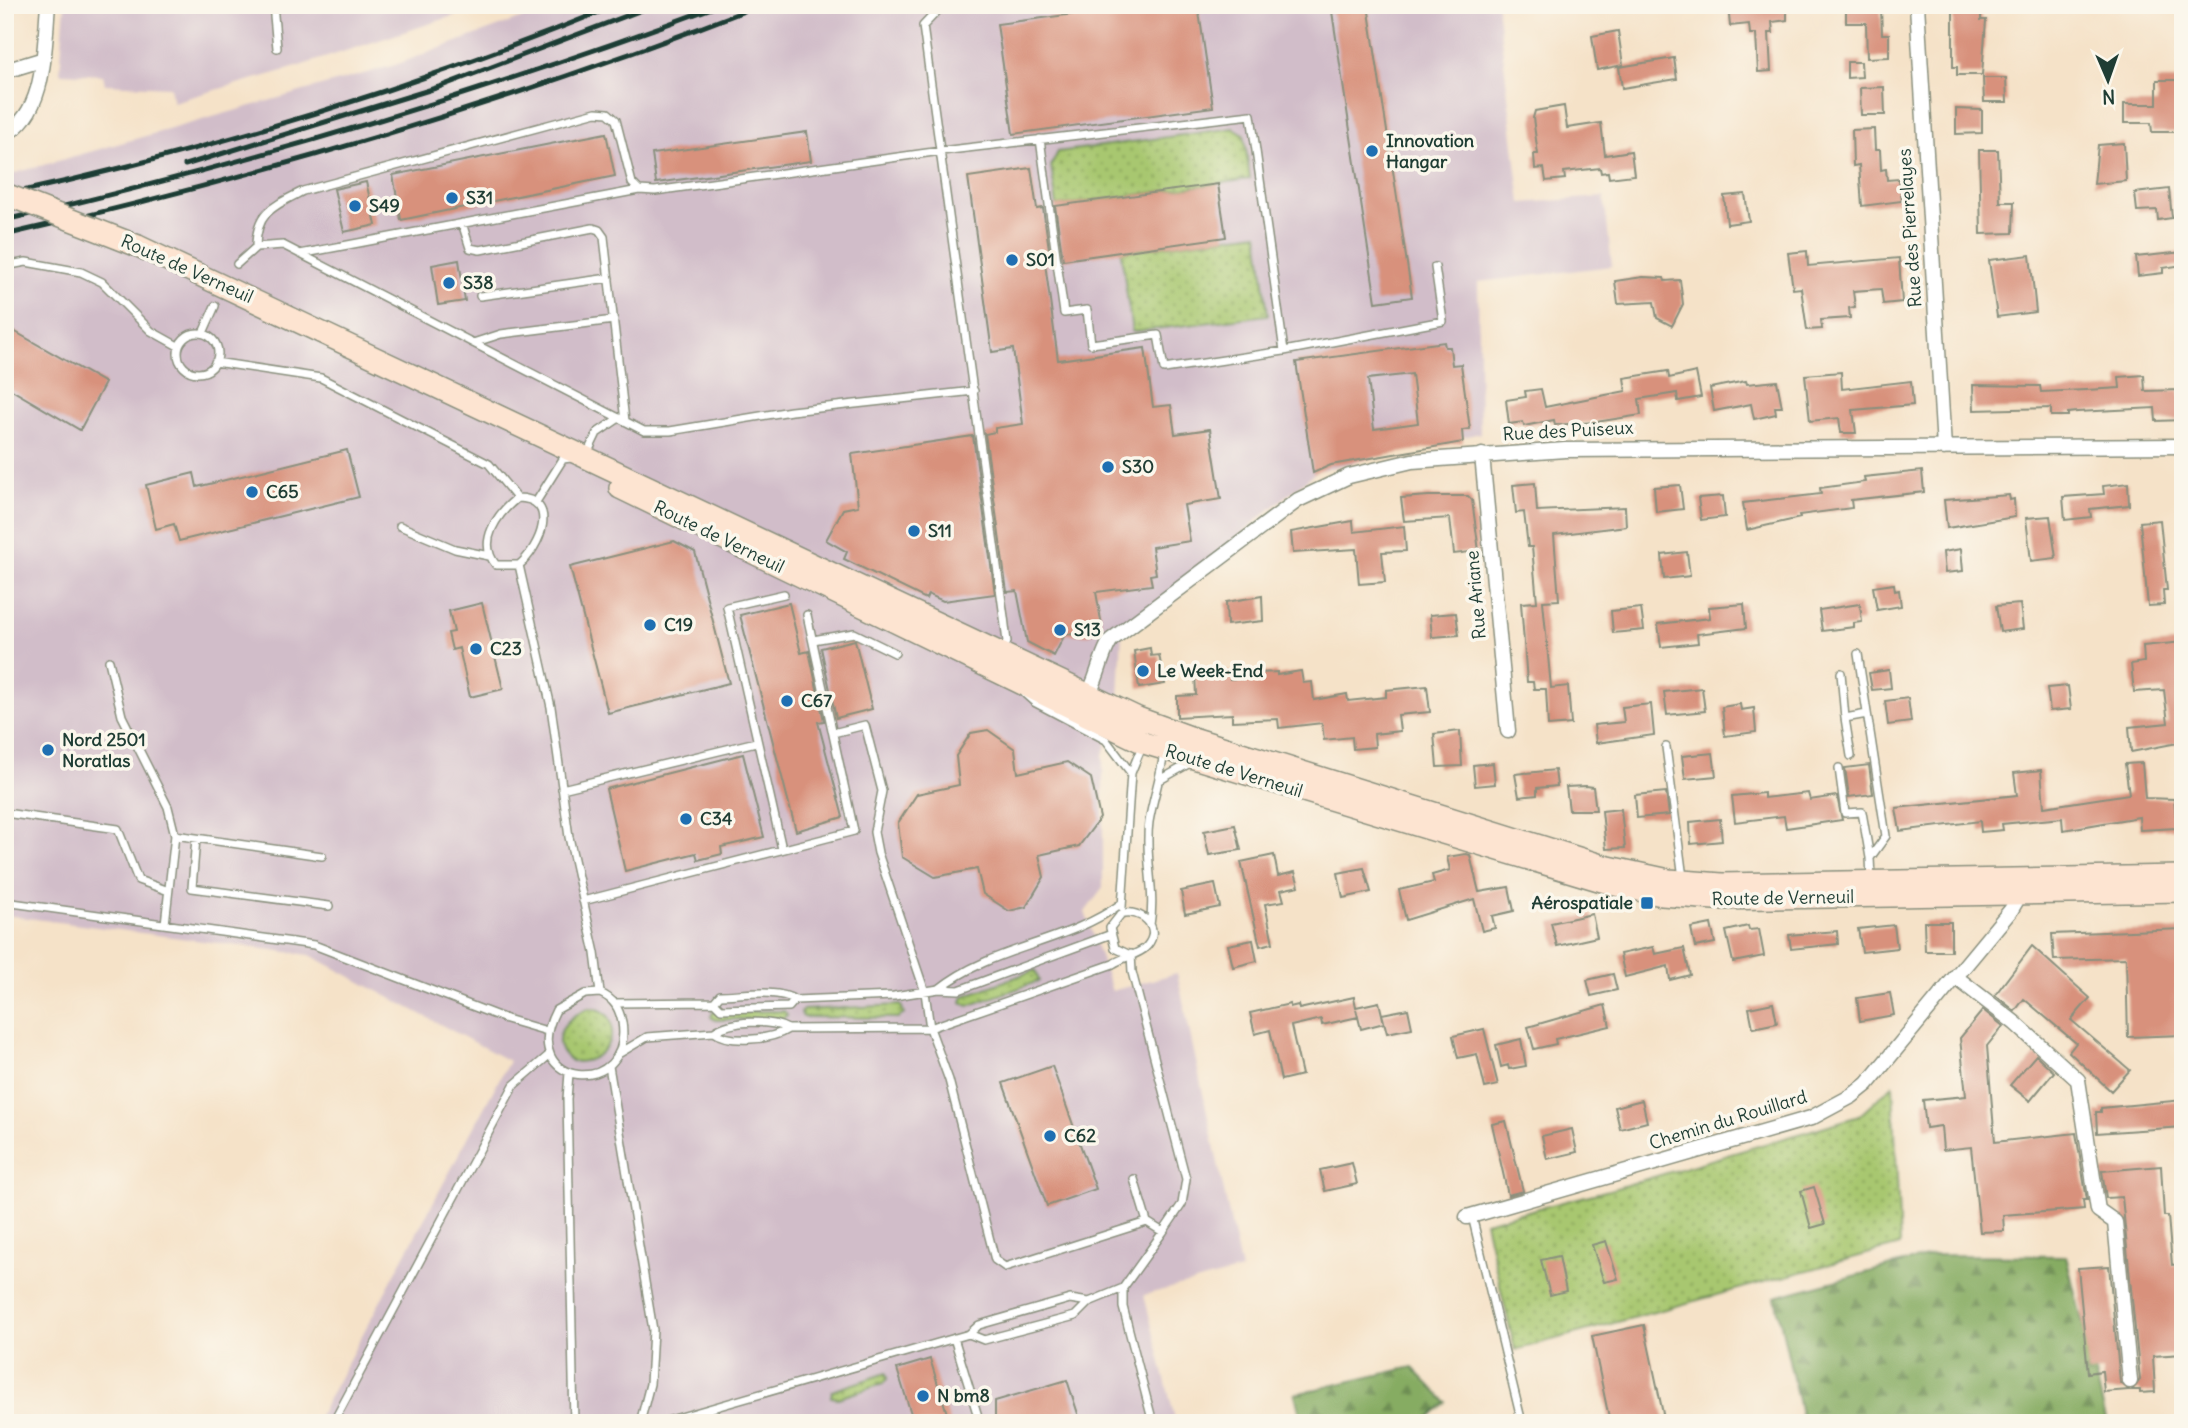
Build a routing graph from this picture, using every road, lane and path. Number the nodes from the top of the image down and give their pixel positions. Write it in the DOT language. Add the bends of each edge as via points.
graph roads {
  1 [pos="48,5"];
  2 [pos="273,5"];
  3 [pos="943,5"];
  4 [pos="1917,5"];
  5 [pos="277,48"];
  6 [pos="41,60"];
  7 [pos="5,71"];
  8 [pos="5,134"];
  9 [pos="1040,139"];
  10 [pos="941,151"];
  11 [pos="639,190"];
  12 [pos="5,194"];
  13 [pos="463,223"];
  14 [pos="256,247"];
  15 [pos="300,254"];
  16 [pos="237,264"];
  17 [pos="5,266"];
  18 [pos="1435,267"];
  19 [pos="609,278"];
  20 [pos="480,296"];
  21 [pos="215,306"];
  22 [pos="614,320"];
  23 [pos="203,333"];
  24 [pos="473,343"];
  25 [pos="178,346"];
  26 [pos="1284,351"];
  27 [pos="364,353"];
  28 [pos="215,362"];
  29 [pos="974,391"];
  30 [pos="622,419"];
  31 [pos="2183,446"];
  32 [pos="1944,448"];
  33 [pos="1482,455"];
  34 [pos="586,456"];
  35 [pos="563,459"];
  36 [pos="517,498"];
  37 [pos="536,502"];
  38 [pos="400,526"];
  39 [pos="489,556"];
  40 [pos="519,565"];
  41 [pos="784,594"];
  42 [pos="807,615"];
  43 [pos="813,640"];
  44 [pos="895,653"];
  45 [pos="1858,654"];
  46 [pos="109,661"];
  47 [pos="1002,668"];
  48 [pos="1841,673"];
  49 [pos="1089,696"];
  50 [pos="1050,699"];
  51 [pos="1867,714"];
  52 [pos="1845,718"];
  53 [pos="1508,731"];
  54 [pos="833,733"];
  55 [pos="1158,736"];
  56 [pos="756,742"];
  57 [pos="1666,747"];
  58 [pos="1851,756"];
  59 [pos="1198,760"];
  60 [pos="1839,768"];
  61 [pos="1130,773"];
  62 [pos="1160,780"];
  63 [pos="562,789"];
  64 [pos="5,813"];
  65 [pos="175,835"];
  66 [pos="196,838"];
  67 [pos="782,849"];
  68 [pos="322,856"];
  69 [pos="1870,858"];
  70 [pos="2183,876"];
  71 [pos="1683,882"];
  72 [pos="1871,882"];
  73 [pos="2017,887"];
  74 [pos="166,890"];
  75 [pos="2183,891"];
  76 [pos="1852,897"];
  77 [pos="583,901"];
  78 [pos="5,902"];
  79 [pos="1122,903"];
  80 [pos="330,906"];
  81 [pos="1121,914"];
  82 [pos="164,924"];
  83 [pos="1150,925"];
  84 [pos="1109,934"];
  85 [pos="1130,954"];
  86 [pos="1957,978"];
  87 [pos="939,989"];
  88 [pos="925,992"];
  89 [pos="600,993"];
  90 [pos="795,1000"];
  91 [pos="714,1002"];
  92 [pos="615,1003"];
  93 [pos="930,1028"];
  94 [pos="788,1029"];
  95 [pos="547,1031"];
  96 [pos="715,1032"];
  97 [pos="620,1053"];
  98 [pos="548,1055"];
  99 [pos="609,1066"];
  100 [pos="569,1073"];
  101 [pos="1134,1179"];
  102 [pos="1470,1216"];
  103 [pos="1147,1222"];
  104 [pos="1163,1232"];
  105 [pos="1123,1288"];
  106 [pos="1088,1302"];
  107 [pos="969,1334"];
  108 [pos="954,1338"];
  109 [pos="2130,1381"];
  110 [pos="333,1423"];
  111 [pos="574,1423"];
  112 [pos="640,1423"];
  113 [pos="660,1423"];
  114 [pos="980,1423"];
  115 [pos="1153,1423"];
  116 [pos="1522,1423"];
  1 -- 6 [label="street"];
  2 -- 5 [label="lane"];
  3 -- 10 [label="lane" via="923,26"];
  4 -- 32 [label="street, Rue des Pierrelayes"];
  6 -- 7 [label="street"];
  6 -- 8 [label="street" via="31,111 20,127"];
  9 -- 10 [label="lane"];
  9 -- 26 [label="lane" via="1251,115"];
  9 -- 26 [label="lane" via="1064,313 1087,310 1091,344 1158,335 1164,369"];
  10 -- 11 [label="lane"];
  10 -- 29 [label="lane"];
  11 -- 13 [label="lane"];
  11 -- 14 [label="lane" via="632,183 616,120 608,113 596,112 303,191 262,218 256,228"];
  12 -- 27 [label="main road, Route de Verneuil, bridge" via="138,246"];
  13 -- 15 [label="lane"];
  13 -- 19 [label="lane" via="466,243 480,250 600,230"];
  14 -- 15 [label="lane" via="283,245"];
  14 -- 16 [label="lane"];
  15 -- 24 [label="lane"];
  17 -- 25 [label="lane" via="26,262 81,272 102,282 150,331"];
  18 -- 26 [label="lane" via="1443,321"];
  19 -- 20 [label="lane"];
  19 -- 22 [label="lane"];
  21 -- 23 [label="lane"];
  22 -- 24 [label="lane" via="501,334"];
  22 -- 30 [label="lane"];
  23 -- 25 [label="lane" via="191,333"];
  23 -- 28 [label="lane" via="216,345"];
  24 -- 30 [label="lane"];
  25 -- 28 [label="lane" via="181,365 193,372 206,371"];
  27 -- 34 [label="main road, Route de Verneuil"];
  27 -- 35 [label="main road, Route de Verneuil"];
  28 -- 36 [label="lane" via="321,378 489,464"];
  29 -- 30 [label="lane" via="791,411 670,431 644,431"];
  29 -- 47 [label="lane" via="1007,642"];
  30 -- 34 [label="lane" via="597,433"];
  31 -- 32 [label="street, Rue des Puiseux"];
  32 -- 33 [label="street, Rue des Puiseux" via="1641,447"];
  33 -- 49 [label="street, Rue des Puiseux" via="1373,469 1298,500 1111,640 1102,652"];
  33 -- 53 [label="street, Rue Ariane"];
  34 -- 35 [label="lane"];
  34 -- 47 [label="main road, Route de Verneuil"];
  35 -- 37 [label="lane"];
  35 -- 47 [label="main road, Route de Verneuil"];
  36 -- 37 [label="lane"];
  36 -- 39 [label="lane" via="490,532"];
  37 -- 40 [label="lane" via="544,512 543,530"];
  38 -- 39 [label="lane" via="455,549"];
  39 -- 40 [label="lane" via="496,565"];
  40 -- 63 [label="lane" via="551,707"];
  41 -- 56 [label="lane" via="727,607"];
  42 -- 43 [label="lane"];
  43 -- 44 [label="lane" via="854,633"];
  43 -- 54 [label="lane"];
  45 -- 51 [label="lane"];
  46 -- 65 [label="lane" via="122,716 168,807"];
  47 -- 49 [label="main road, Route de Verneuil"];
  47 -- 50 [label="main road, Route de Verneuil"];
  47 -- 61 [label="lane" via="1034,702 1106,740"];
  48 -- 52 [label="lane"];
  49 -- 50 [label="street"];
  49 -- 55 [label="main road, Route de Verneuil"];
  50 -- 55 [label="main road, Route de Verneuil"];
  51 -- 52 [label="lane"];
  51 -- 69 [label="lane" via="1886,836"];
  52 -- 58 [label="lane"];
  54 -- 67 [label="lane" via="854,831"];
  54 -- 88 [label="lane" via="865,725 882,791 874,832 878,852"];
  55 -- 59 [label="main road, Route de Verneuil"];
  55 -- 61 [label="lane"];
  55 -- 62 [label="lane"];
  55 -- 71 [label="main road, Route de Verneuil" via="1604,866"];
  56 -- 63 [label="lane"];
  56 -- 67 [label="lane"];
  57 -- 71 [label="lane"];
  59 -- 62 [label="lane"];
  59 -- 76 [label="main road, Route de Verneuil" via="1643,892 1714,899"];
  60 -- 69 [label="lane" via="1845,813 1862,812"];
  61 -- 79 [label="lane"];
  62 -- 83 [label="lane" via="1149,821 1147,865 1154,899"];
  63 -- 77 [label="lane"];
  64 -- 74 [label="lane" via="118,829 138,880"];
  65 -- 66 [label="lane"];
  65 -- 74 [label="lane"];
  66 -- 68 [label="lane"];
  66 -- 80 [label="lane" via="192,888"];
  67 -- 77 [label="lane"];
  69 -- 72 [label="lane"];
  70 -- 73 [label="main road, Route de Verneuil"];
  71 -- 72 [label="main road, Route de Verneuil"];
  72 -- 73 [label="main road, Route de Verneuil"];
  72 -- 76 [label="lane"];
  73 -- 75 [label="main road, Route de Verneuil"];
  73 -- 76 [label="main road, Route de Verneuil"];
  73 -- 86 [label="street, Chemin du Rouillard" via="2015,905"];
  74 -- 82 [label="lane"];
  77 -- 89 [label="lane"];
  78 -- 82 [label="lane"];
  79 -- 81 [label="lane"];
  79 -- 87 [label="lane" via="1087,926 962,971"];
  81 -- 83 [label="lane" via="1135,912"];
  81 -- 84 [label="lane" via="1112,922"];
  82 -- 95 [label="lane" via="314,945"];
  83 -- 85 [label="lane" via="1152,936 1147,946"];
  84 -- 85 [label="lane" via="1115,948"];
  84 -- 87 [label="lane" via="959,990"];
  85 -- 93 [label="lane"];
  85 -- 104 [label="lane" via="1186,1179 1182,1204"];
  86 -- 102 [label="street, Chemin du Rouillard" via="1867,1084 1811,1118"];
  86 -- 109 [label="street" via="2077,1080 2098,1210 2115,1222"];
  87 -- 88 [label="lane"];
  88 -- 90 [label="lane"];
  88 -- 93 [label="lane"];
  89 -- 92 [label="lane"];
  89 -- 95 [label="lane" via="585,994 562,1005"];
  90 -- 91 [label="lane" via="788,995 720,995"];
  90 -- 91 [label="lane" via="789,1007 721,1009"];
  91 -- 92 [label="lane"];
  92 -- 97 [label="lane" via="622,1030"];
  93 -- 94 [label="lane"];
  93 -- 103 [label="lane" via="948,1078 995,1260 1005,1267"];
  94 -- 96 [label="lane" via="779,1024 757,1024 724,1026"];
  94 -- 96 [label="lane" via="777,1036 758,1037 722,1038"];
  95 -- 98 [label="lane"];
  96 -- 97 [label="lane" via="647,1037"];
  97 -- 99 [label="lane"];
  98 -- 100 [label="lane"];
  98 -- 110 [label="lane" via="514,1085"];
  99 -- 100 [label="lane" via="590,1074"];
  99 -- 112 [label="lane" via="653,1330 650,1384"];
  100 -- 111 [label="lane"];
  101 -- 103 [label="lane"];
  102 -- 116 [label="lane"];
  103 -- 104 [label="lane"];
  104 -- 105 [label="lane"];
  105 -- 106 [label="lane"];
  105 -- 115 [label="lane" via="1123,1307"];
  106 -- 107 [label="lane" via="1070,1299 979,1325"];
  106 -- 107 [label="lane" via="1075,1316 1049,1323 984,1340"];
  107 -- 108 [label="lane"];
  108 -- 113 [label="lane"];
  108 -- 114 [label="lane"];
}
